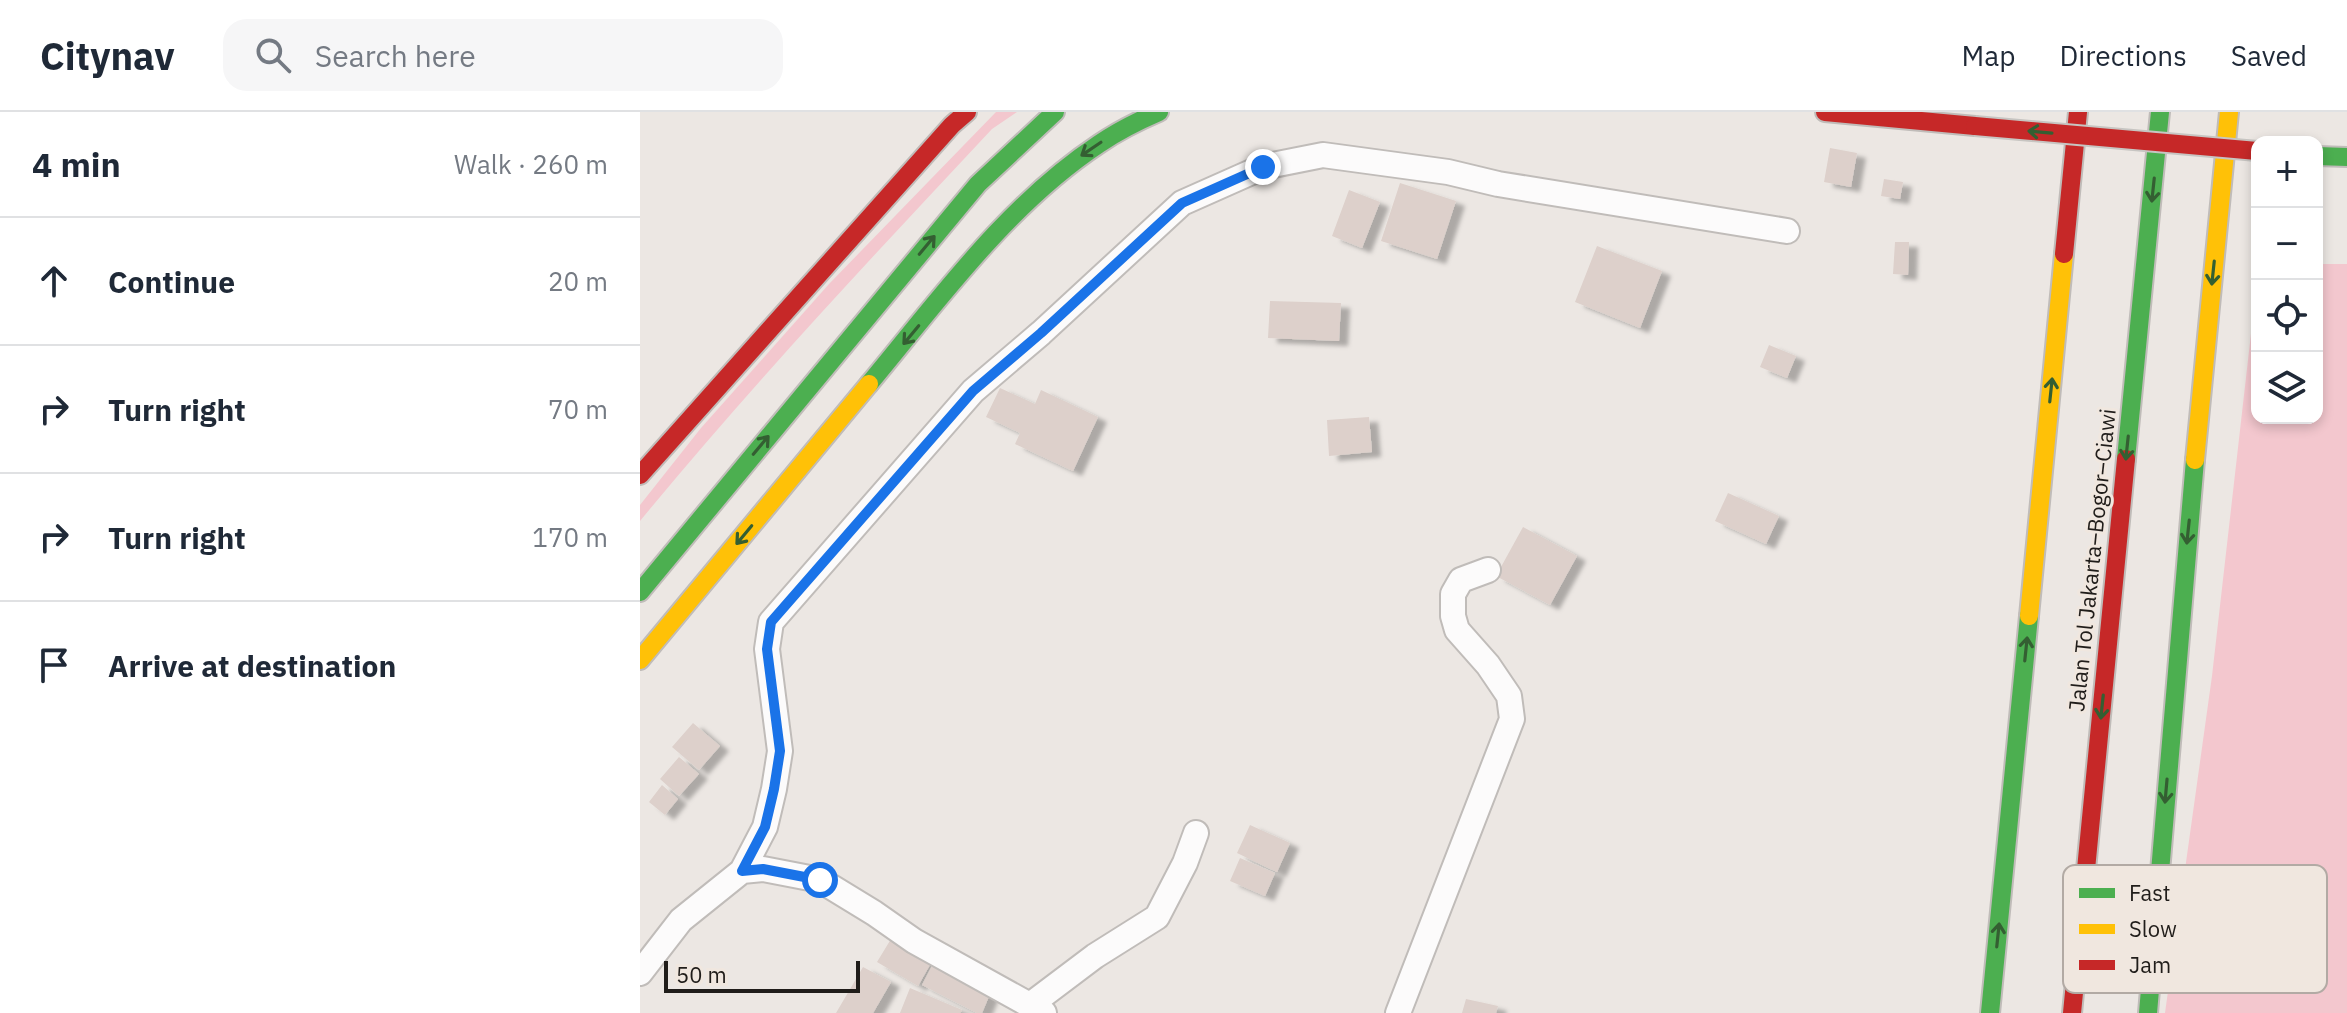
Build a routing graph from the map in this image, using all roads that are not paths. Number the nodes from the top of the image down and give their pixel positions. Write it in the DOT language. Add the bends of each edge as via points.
graph roads {
  1 [pos="967,112"];
  2 [pos="1055,112"];
  3 [pos="1159,112"];
  4 [pos="1825,112"];
  5 [pos="2078,112"];
  6 [pos="2160,112"];
  7 [pos="2229,112"];
  8 [pos="2251,150"];
  9 [pos="1787,231"];
  10 [pos="640,475"];
  11 [pos="1488,570"];
  12 [pos="640,592"];
  13 [pos="640,660"];
  14 [pos="1196,833"];
  15 [pos="2086,865"];
  16 [pos="2160,865"];
  17 [pos="742,871"];
  18 [pos="640,973"];
  19 [pos="2074,993"];
  20 [pos="2150,993"];
  21 [pos="1037,1009"];
  22 [pos="1398,1013"];
  23 [pos="1990,1013"];
  24 [pos="2072,1013"];
  25 [pos="2148,1013"];
  1 -- 10 [label="main road"];
  12 -- 2 [label="main road, one-way" via="978,184"];
  3 -- 13 [label="main road, one-way" via="1127,125 1073,161 1005,226"];
  8 -- 4 [label="main road, one-way, bridge"];
  23 -- 5 [label="main road, one-way"];
  6 -- 15 [label="main road, Jalan Tol Jakarta–Bogor–Ciawi, one-way"];
  7 -- 16 [label="main road, one-way"];
  9 -- 17 [label="street" via="1323,155 1263,167 1182,203 973,391 771,622 767,649 780,751 765,827"];
  11 -- 22 [label="street" via="1461,580 1453,594 1453,616 1457,630 1509,696 1512,719"];
  14 -- 21 [label="street" via="1157,917 1095,956"];
  17 -- 18 [label="street" via="681,920"];
  17 -- 21 [label="street" via="763,869 820,880 914,941"];
  19 -- 24 [label="main road, Jalan Tol Jakarta–Bogor–Ciawi, one-way"];
  20 -- 25 [label="main road, one-way"];
}
